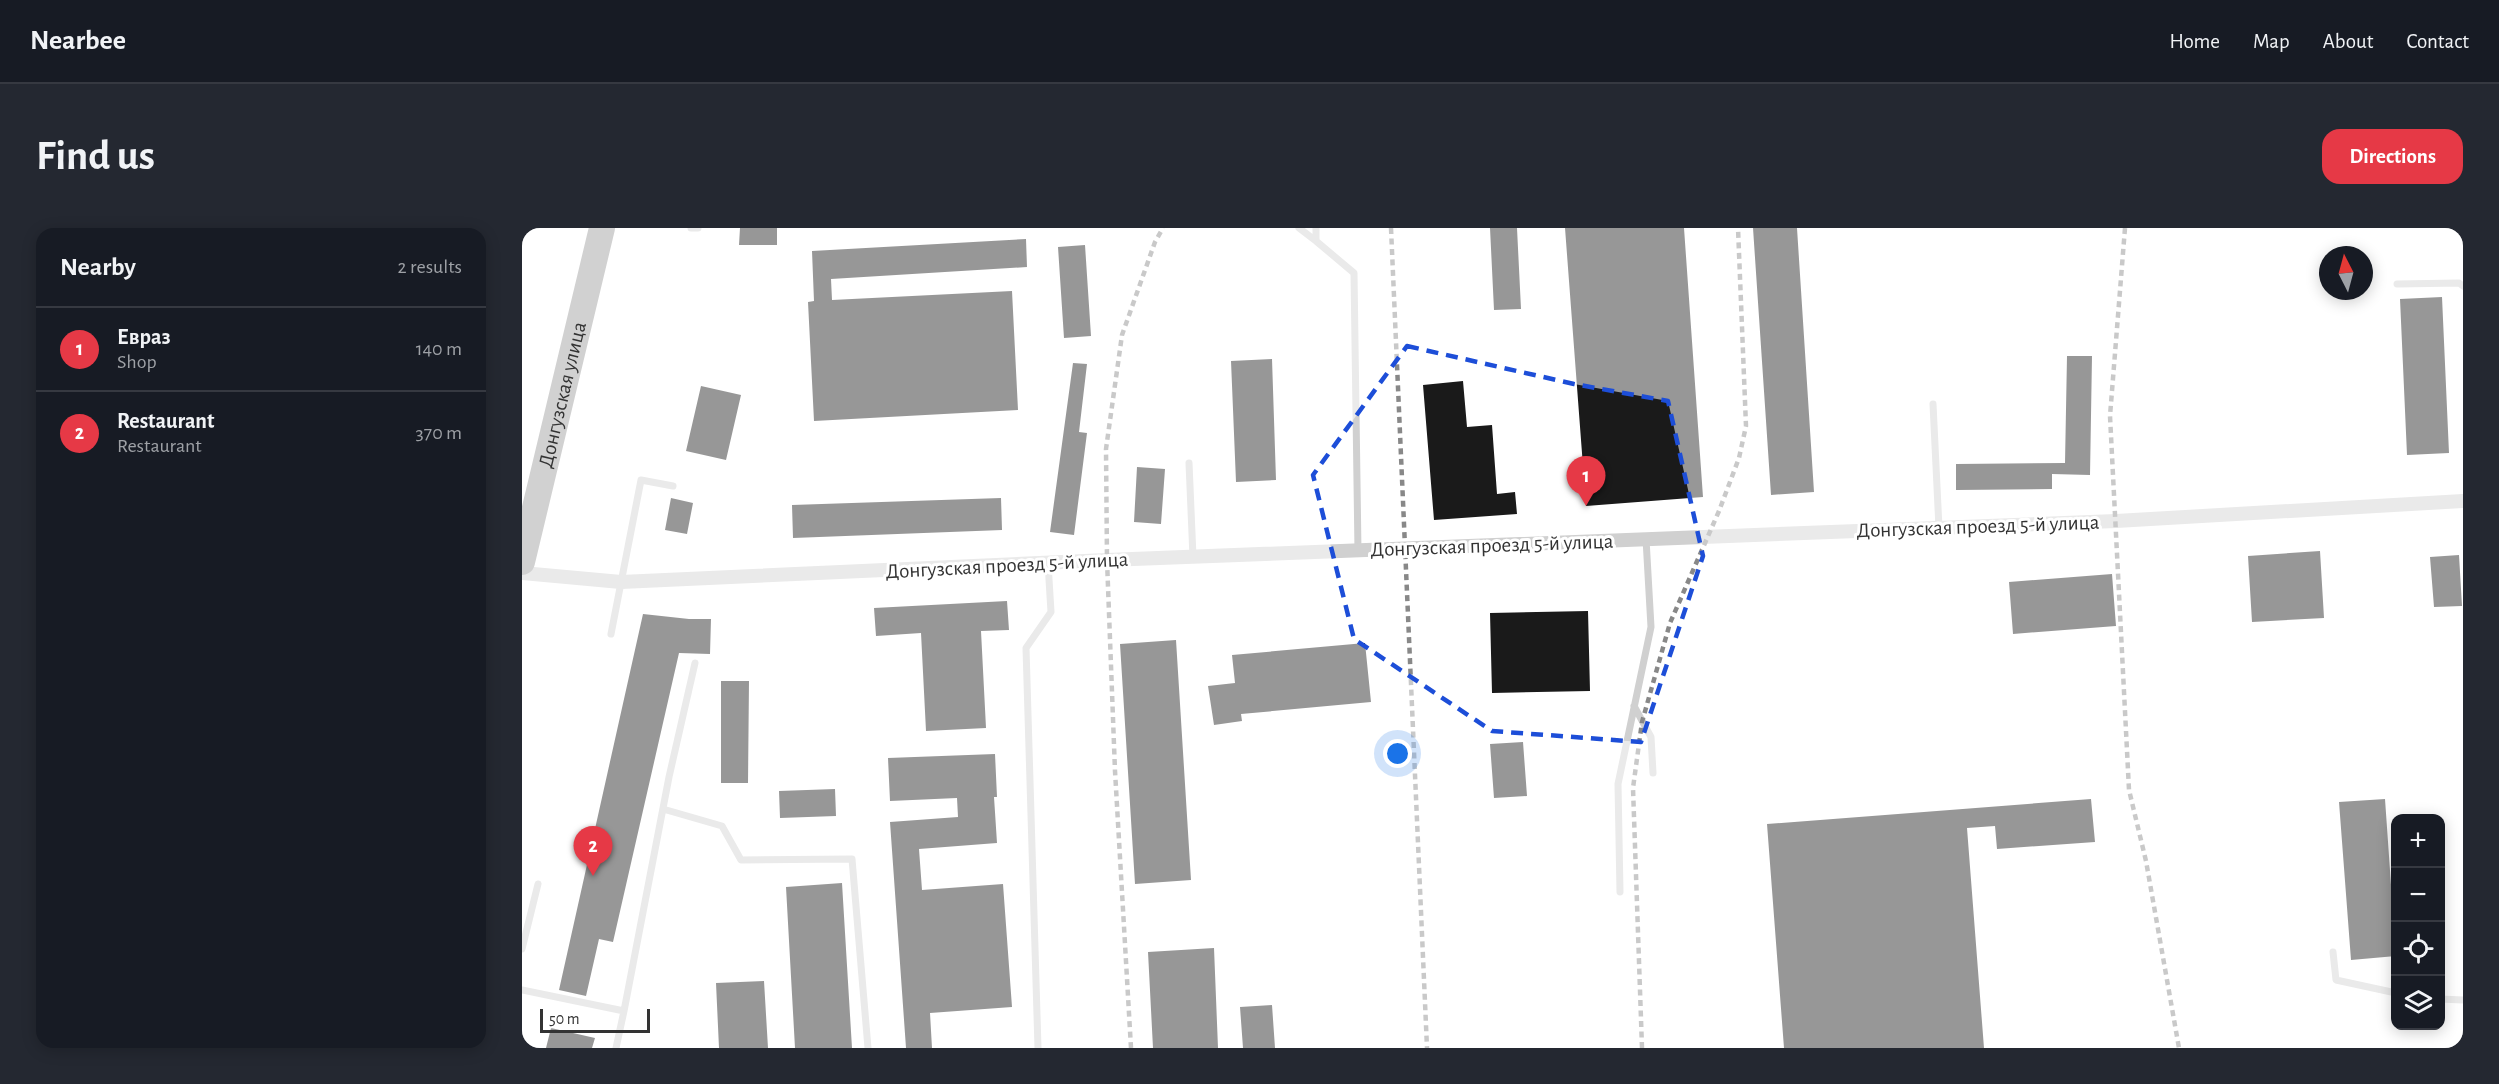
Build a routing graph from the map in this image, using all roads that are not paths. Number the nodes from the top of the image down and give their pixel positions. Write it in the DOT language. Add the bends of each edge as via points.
graph roads {
  1 [pos="602,228"];
  2 [pos="691,228"];
  3 [pos="698,228"];
  4 [pos="1299,228"];
  5 [pos="1316,228"];
  6 [pos="1316,242"];
  7 [pos="2397,284"];
  8 [pos="2463,286"];
  9 [pos="1933,404"];
  10 [pos="1189,463"];
  11 [pos="673,486"];
  12 [pos="2463,501"];
  13 [pos="1939,528"];
  14 [pos="1646,539"];
  15 [pos="1358,551"];
  16 [pos="1193,557"];
  17 [pos="522,562"];
  18 [pos="1048,563"];
  19 [pos="522,573"];
  20 [pos="621,582"];
  21 [pos="610,634"];
  22 [pos="695,663"];
  23 [pos="1634,706"];
  24 [pos="1653,773"];
  25 [pos="663,809"];
  26 [pos="538,884"];
  27 [pos="1620,892"];
  28 [pos="522,949"];
  29 [pos="2332,952"];
  30 [pos="522,990"];
  31 [pos="2391,992"];
  32 [pos="2445,999"];
  33 [pos="2463,1000"];
  34 [pos="624,1011"];
  35 [pos="616,1048"];
  36 [pos="868,1048"];
  37 [pos="1038,1048"];
  1 -- 17 [label="highway, Донгузская улица"];
  2 -- 3 [label="lane"];
  4 -- 6 [label="lane"];
  5 -- 6 [label="lane"];
  6 -- 15 [label="lane" via="1354,273"];
  7 -- 8 [label="lane"];
  9 -- 13 [label="lane"];
  10 -- 16 [label="lane"];
  11 -- 20 [label="lane" via="640,480"];
  12 -- 13 [label="street, Донгузская проезд 5-й улица"];
  13 -- 14 [label="street, Донгузская проезд 5-й улица"];
  14 -- 15 [label="street, Донгузская проезд 5-й улица"];
  14 -- 23 [label="lane" via="1651,627"];
  15 -- 16 [label="street, Донгузская проезд 5-й улица"];
  16 -- 18 [label="street, Донгузская проезд 5-й улица"];
  18 -- 20 [label="street, Донгузская проезд 5-й улица"];
  18 -- 37 [label="lane" via="1051,612 1026,648"];
  19 -- 20 [label="street, Донгузская проезд 5-й улица"];
  20 -- 21 [label="lane"];
  22 -- 25 [label="lane"];
  23 -- 24 [label="lane" via="1650,737"];
  23 -- 27 [label="lane" via="1618,784"];
  25 -- 34 [label="lane"];
  25 -- 36 [label="lane" via="722,826 741,860 852,859"];
  26 -- 28 [label="lane"];
  29 -- 31 [label="lane" via="2336,980"];
  30 -- 34 [label="lane"];
  32 -- 33 [label="lane"];
  34 -- 35 [label="lane"];
}
